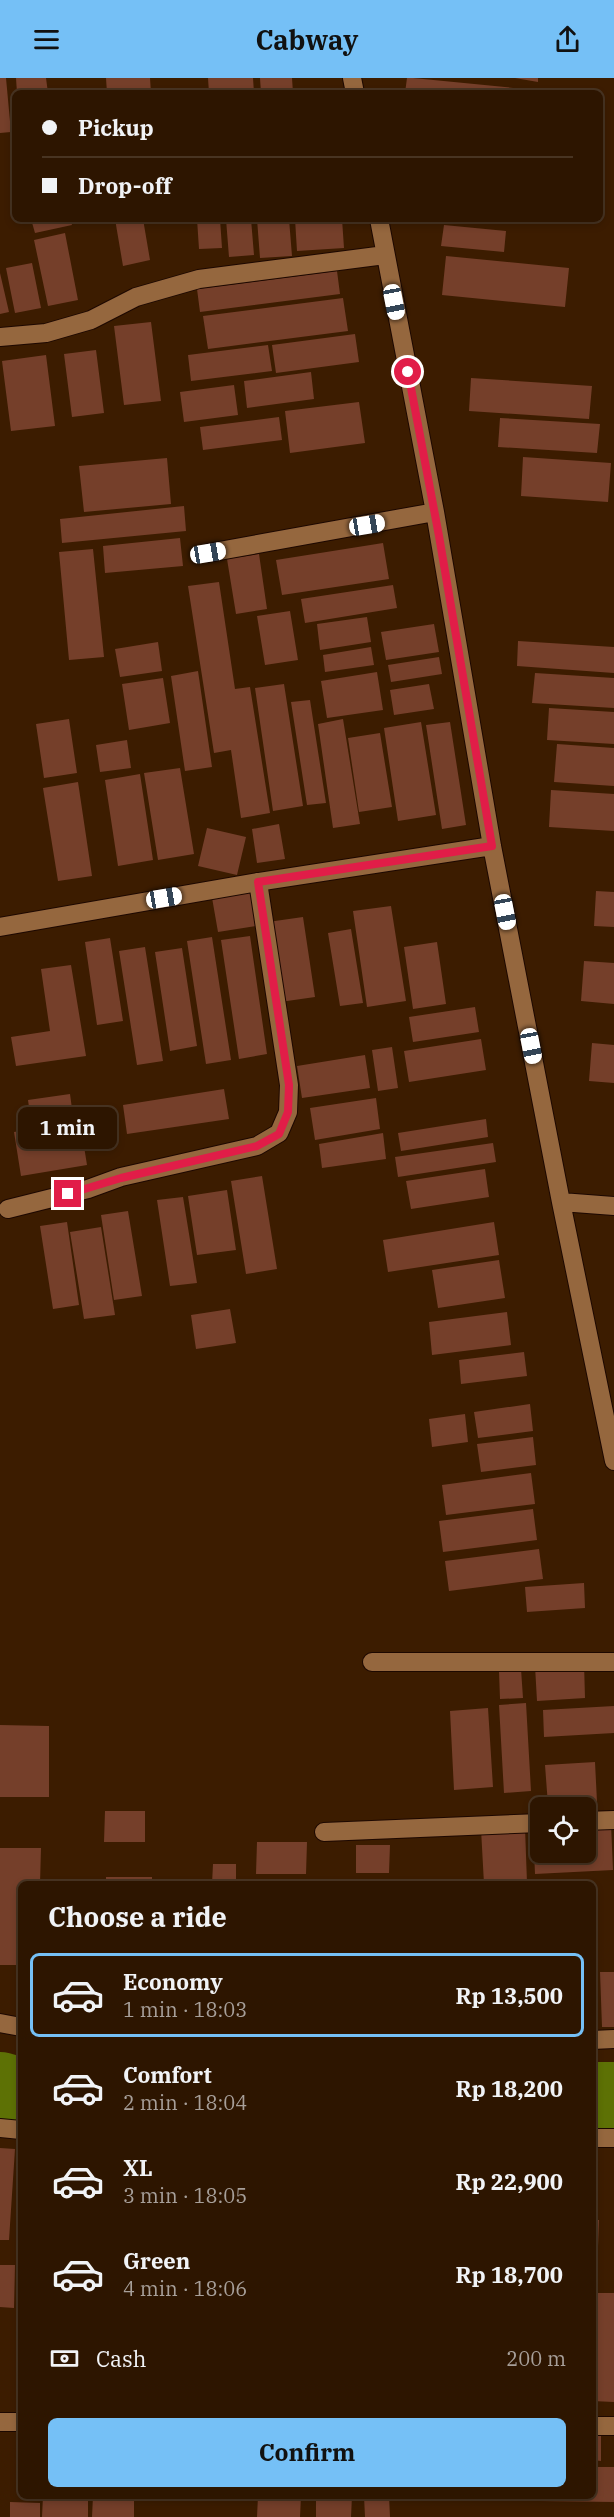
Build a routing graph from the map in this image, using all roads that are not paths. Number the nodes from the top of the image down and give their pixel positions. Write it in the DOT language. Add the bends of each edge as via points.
graph roads {
  1 [pos="379,222"];
  2 [pos="385,255"];
  3 [pos="0,337"];
  4 [pos="435,512"];
  5 [pos="208,553"];
  6 [pos="492,846"];
  7 [pos="258,882"];
  8 [pos="0,927"];
  9 [pos="561,1202"];
  10 [pos="614,1206"];
  11 [pos="8,1209"];
  12 [pos="614,1461"];
  13 [pos="372,1662"];
  14 [pos="614,1662"];
  15 [pos="614,1820"];
  16 [pos="596,1821"];
  17 [pos="530,1823"];
  18 [pos="324,1832"];
  19 [pos="0,2024"];
  20 [pos="18,2027"];
  21 [pos="614,2039"];
  22 [pos="596,2040"];
  23 [pos="0,2128"];
  24 [pos="18,2130"];
  25 [pos="596,2138"];
  26 [pos="614,2138"];
  27 [pos="0,2422"];
  28 [pos="18,2422"];
  29 [pos="596,2426"];
  30 [pos="614,2426"];
  1 -- 2 [label="street"];
  2 -- 3 [label="street" via="199,279 136,297 91,320 46,333"];
  2 -- 4 [label="street"];
  4 -- 5 [label="street"];
  4 -- 6 [label="street"];
  6 -- 7 [label="street"];
  6 -- 9 [label="street"];
  7 -- 8 [label="street"];
  7 -- 11 [label="street" via="289,1085 288,1112 279,1134 257,1146"];
  9 -- 10 [label="street"];
  9 -- 12 [label="street"];
  13 -- 14 [label="street"];
  15 -- 16 [label="street"];
  17 -- 18 [label="street"];
  19 -- 20 [label="street"];
  21 -- 22 [label="street"];
  23 -- 24 [label="street"];
  25 -- 26 [label="street"];
  27 -- 28 [label="street"];
  29 -- 30 [label="street"];
}
